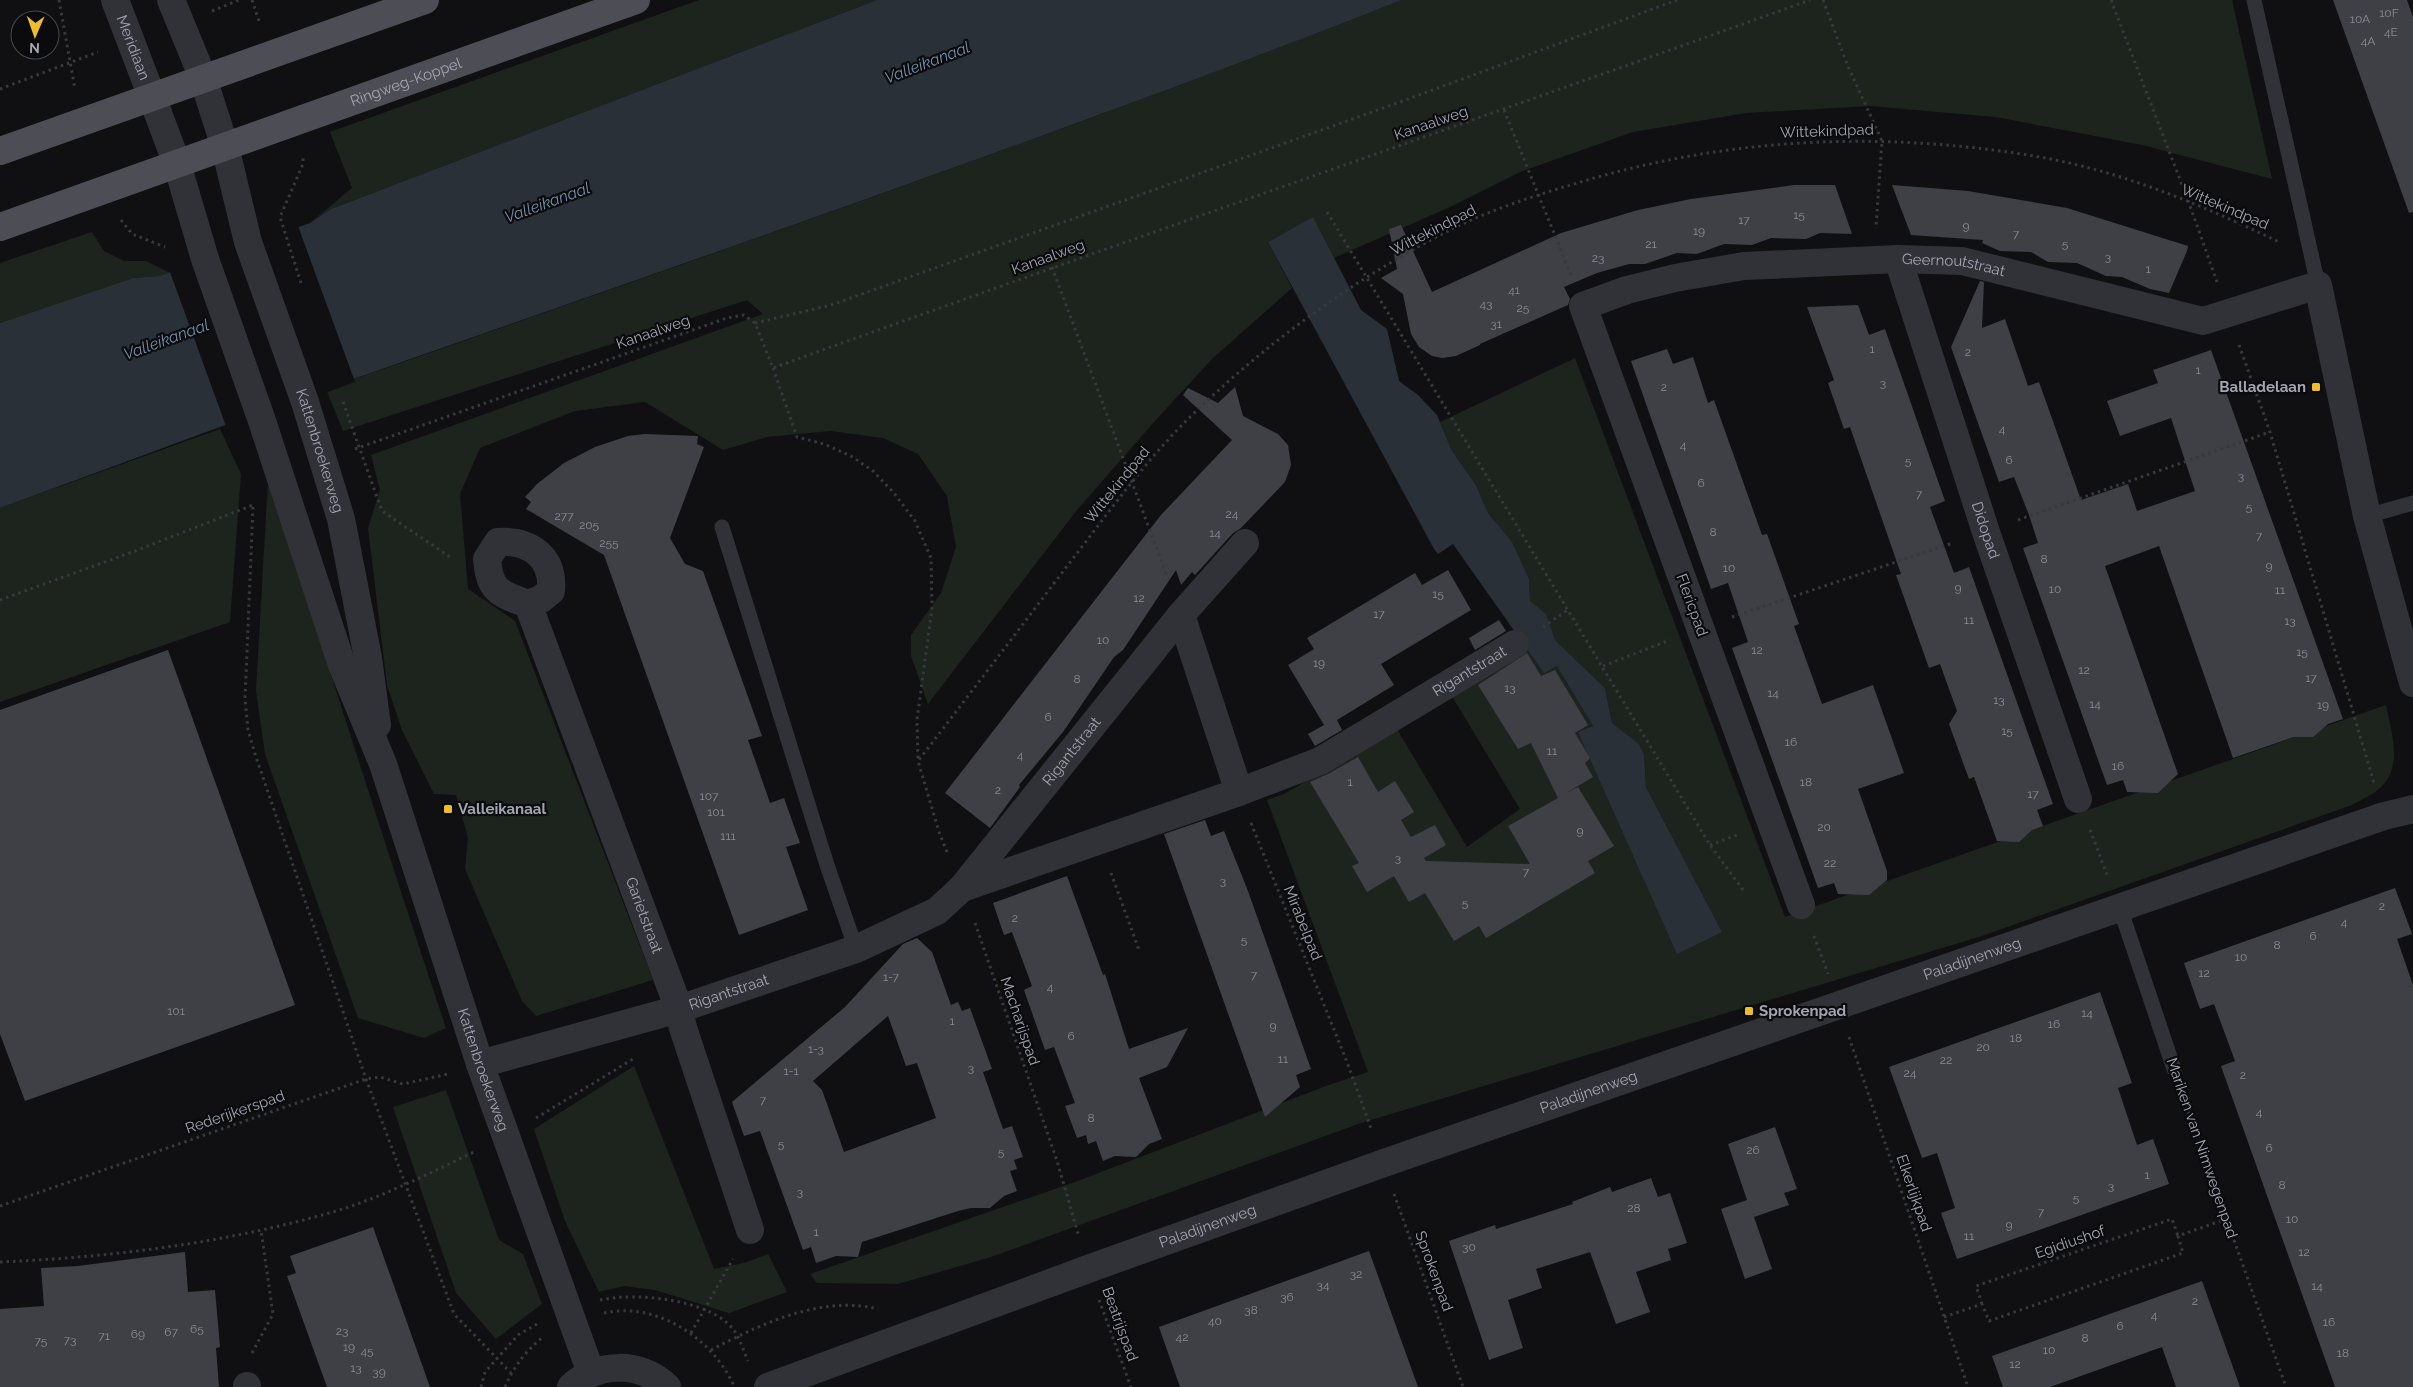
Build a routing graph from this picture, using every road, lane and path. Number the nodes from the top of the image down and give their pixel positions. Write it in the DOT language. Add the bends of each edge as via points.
graph roads {
  1 [pos="115,0"];
  2 [pos="171,0"];
  3 [pos="425,0"];
  4 [pos="636,0"];
  5 [pos="1677,0"];
  6 [pos="1810,0"];
  7 [pos="1822,0"];
  8 [pos="2111,0"];
  9 [pos="2254,0"];
  10 [pos="70,63"];
  11 [pos="203,78"];
  12 [pos="0,89"];
  13 [pos="152,96"];
  14 [pos="1504,110"];
  15 [pos="1882,140"];
  16 [pos="224,146"];
  17 [pos="0,151"];
  18 [pos="177,164"];
  19 [pos="1538,195"];
  20 [pos="2190,203"];
  21 [pos="1327,212"];
  22 [pos="0,228"];
  23 [pos="2311,258"];
  24 [pos="1886,260"];
  25 [pos="1052,267"];
  26 [pos="1368,277"];
  27 [pos="2318,285"];
  28 [pos="1583,306"];
  29 [pos="2228,313"];
  30 [pos="755,322"];
  31 [pos="773,368"];
  32 [pos="342,398"];
  33 [pos="2270,432"];
  34 [pos="359,448"];
  35 [pos="323,460"];
  36 [pos="1132,481"];
  37 [pos="253,498"];
  38 [pos="2413,503"];
  39 [pos="253,505"];
  40 [pos="2367,516"];
  41 [pos="722,527"];
  42 [pos="1986,532"];
  43 [pos="1246,543"];
  44 [pos="488,570"];
  45 [pos="0,600"];
  46 [pos="528,604"];
  47 [pos="1569,609"];
  48 [pos="1181,615"];
  49 [pos="1553,621"];
  50 [pos="1700,628"];
  51 [pos="1514,644"];
  52 [pos="1603,666"];
  53 [pos="2413,683"];
  54 [pos="918,761"];
  55 [pos="383,764"];
  56 [pos="1239,792"];
  57 [pos="2078,799"];
  58 [pos="2413,809"];
  59 [pos="2384,816"];
  60 [pos="1100,841"];
  61 [pos="962,888"];
  62 [pos="1743,890"];
  63 [pos="1801,905"];
  64 [pos="2120,908"];
  65 [pos="856,949"];
  66 [pos="1139,950"];
  67 [pos="1839,1005"];
  68 [pos="680,1019"];
  69 [pos="480,1064"];
  70 [pos="2174,1069"];
  71 [pos="366,1078"];
  72 [pos="506,1136"];
  73 [pos="1384,1163"];
  74 [pos="406,1185"];
  75 [pos="0,1206"];
  76 [pos="2226,1219"];
  77 [pos="260,1230"];
  78 [pos="750,1230"];
  79 [pos="2178,1236"];
  80 [pos="0,1262"];
  81 [pos="1088,1269"];
  82 [pos="1982,1304"];
  83 [pos="567,1307"];
  84 [pos="704,1311"];
  85 [pos="1944,1317"];
  86 [pos="691,1333"];
  87 [pos="498,1360"];
  88 [pos="511,1373"];
  89 [pos="760,1379"];
  90 [pos="581,1380"];
  91 [pos="247,1387"];
  92 [pos="481,1387"];
  93 [pos="667,1387"];
  94 [pos="1131,1387"];
  95 [pos="1463,1387"];
  96 [pos="1968,1387"];
  97 [pos="2286,1387"];
  1 -- 13 [label="street, Meridiaan"];
  2 -- 11 [label="street"];
  3 -- 11 [label="main road"];
  4 -- 16 [label="main road, Ringweg-Koppel"];
  5 -- 30 [label="path" via="832,305"];
  6 -- 14 [label="path, Kanaalweg"];
  7 -- 15 [label="path"];
  8 -- 20 [label="path"];
  9 -- 23 [label="lane"];
  10 -- 12 [label="path"];
  11 -- 13 [label="main road"];
  11 -- 16 [label="street, Kattenbroekerweg"];
  13 -- 17 [label="main road"];
  13 -- 18 [label="street"];
  14 -- 19 [label="path"];
  14 -- 25 [label="path, Kanaalweg"];
  15 -- 19 [label="path, Wittekindpad" via="1739,147 1633,167"];
  15 -- 20 [label="path, Wittekindpad" via="2036,157 2100,172"];
  15 -- 24 [label="path"];
  16 -- 18 [label="main road, Ringweg-Koppel"];
  16 -- 35 [label="street, Kattenbroekerweg" via="249,244"];
  18 -- 22 [label="main road, Ringweg-Koppel"];
  18 -- 55 [label="street, Kattenbroekerweg" via="205,259 342,665"];
  19 -- 26 [label="path, Wittekindpad" via="1456,227"];
  19 -- 28 [label="path"];
  20 -- 23 [label="path, Wittekindpad"];
  20 -- 29 [label="path"];
  21 -- 26 [label="path"];
  23 -- 27 [label="lane"];
  24 -- 28 [label="street, Geernoutstraat" via="1744,266 1637,287"];
  24 -- 29 [label="street, Geernoutstraat" via="1962,261 2203,321"];
  24 -- 42 [label="street, Didopad"];
  25 -- 31 [label="path, Kanaalweg"];
  25 -- 36 [label="path"];
  26 -- 36 [label="path, Wittekindpad" via="1248,366 1189,418"];
  26 -- 47 [label="path"];
  27 -- 29 [label="street, Geernoutstraat"];
  27 -- 40 [label="street"];
  28 -- 50 [label="street, Flericpad"];
  29 -- 33 [label="path"];
  30 -- 31 [label="path"];
  30 -- 34 [label="path, Kanaalweg" via="744,315 727,318"];
  31 -- 54 [label="path" via="796,437 824,444 851,456 873,471 915,521 931,558 932,608 917,720"];
  32 -- 34 [label="path"];
  33 -- 42 [label="path"];
  33 -- 59 [label="path"];
  34 -- 35 [label="path, Kanaalweg"];
  34 -- 44 [label="path" via="382,511 471,570"];
  35 -- 55 [label="street, Kattenbroekerweg" via="353,574"];
  36 -- 48 [label="path"];
  36 -- 54 [label="path, Wittekindpad"];
  37 -- 39 [label="path"];
  38 -- 40 [label="lane"];
  39 -- 45 [label="path"];
  39 -- 71 [label="path" via="245,699 248,730"];
  40 -- 53 [label="street"];
  41 -- 65 [label="lane"];
  42 -- 50 [label="path"];
  42 -- 57 [label="street, Didopad"];
  43 -- 48 [label="street, Rigantstraat"];
  44 -- 46 [label="street" via="490,582 496,588"];
  44 -- 46 [label="street" via="487,558 498,542 514,541 540,555 549,566 551,591"];
  46 -- 68 [label="street, Garietstraat"];
  47 -- 49 [label="path"];
  47 -- 52 [label="path"];
  48 -- 56 [label="street"];
  48 -- 61 [label="street, Rigantstraat"];
  50 -- 52 [label="path"];
  50 -- 63 [label="street, Flericpad"];
  51 -- 56 [label="street, Rigantstraat" via="1320,761"];
  52 -- 62 [label="path" via="1710,845"];
  54 -- 61 [label="path" via="939,832"];
  55 -- 69 [label="street, Kattenbroekerweg"];
  56 -- 60 [label="street, Rigantstraat"];
  56 -- 73 [label="path, Mirabelpad"];
  57 -- 64 [label="path"];
  58 -- 59 [label="street, Paladijnenweg"];
  59 -- 64 [label="street, Paladijnenweg"];
  60 -- 61 [label="street, Rigantstraat"];
  60 -- 66 [label="path"];
  61 -- 65 [label="street, Rigantstraat" via="937,911"];
  61 -- 81 [label="path, Macharijspad" via="1057,1161"];
  63 -- 67 [label="path, Elkerlijkpad"];
  64 -- 67 [label="street, Paladijnenweg"];
  64 -- 70 [label="lane, Mariken van Nimwegenpad"];
  65 -- 68 [label="street, Rigantstraat"];
  67 -- 73 [label="street, Paladijnenweg"];
  67 -- 85 [label="path, Elkerlijkpad"];
  68 -- 69 [label="street, Rigantstraat"];
  68 -- 72 [label="path"];
  68 -- 78 [label="street, Garietstraat"];
  69 -- 71 [label="path, Rederijkerspad" via="403,1084 380,1076"];
  69 -- 72 [label="street, Kattenbroekerweg"];
  70 -- 76 [label="path, Mariken van Nimwegenpad"];
  71 -- 74 [label="path"];
  71 -- 75 [label="path, Rederijkerspad"];
  72 -- 74 [label="path"];
  72 -- 83 [label="street, Kattenbroekerweg"];
  73 -- 81 [label="street, Paladijnenweg"];
  73 -- 95 [label="path, Sprokenpad"];
  74 -- 77 [label="path" via="338,1210"];
  74 -- 87 [label="path" via="454,1314"];
  76 -- 79 [label="path"];
  76 -- 97 [label="path, Mariken van Nimwegenpad"];
  77 -- 80 [label="path" via="194,1243 79,1258"];
  77 -- 91 [label="path" via="273,1314 251,1355"];
  78 -- 84 [label="path"];
  79 -- 82 [label="path" via="2183,1253 1989,1321"];
  79 -- 82 [label="path, Egidiushof" via="2172,1219 1976,1286"];
  81 -- 89 [label="street, Paladijnenweg"];
  81 -- 94 [label="path, Beatrijspad"];
  82 -- 85 [label="path"];
  83 -- 84 [label="path" via="611,1297 642,1296 692,1305"];
  83 -- 87 [label="path" via="518,1335"];
  83 -- 90 [label="street, Kattenbroekerweg"];
  84 -- 86 [label="path"];
  84 -- 89 [label="path" via="732,1328"];
  85 -- 96 [label="path, Elkerlijkpad"];
  87 -- 88 [label="path"];
  87 -- 92 [label="path" via="485,1372"];
  90 -- 93 [label="street" via="616,1367 639,1370 659,1379"];
}
